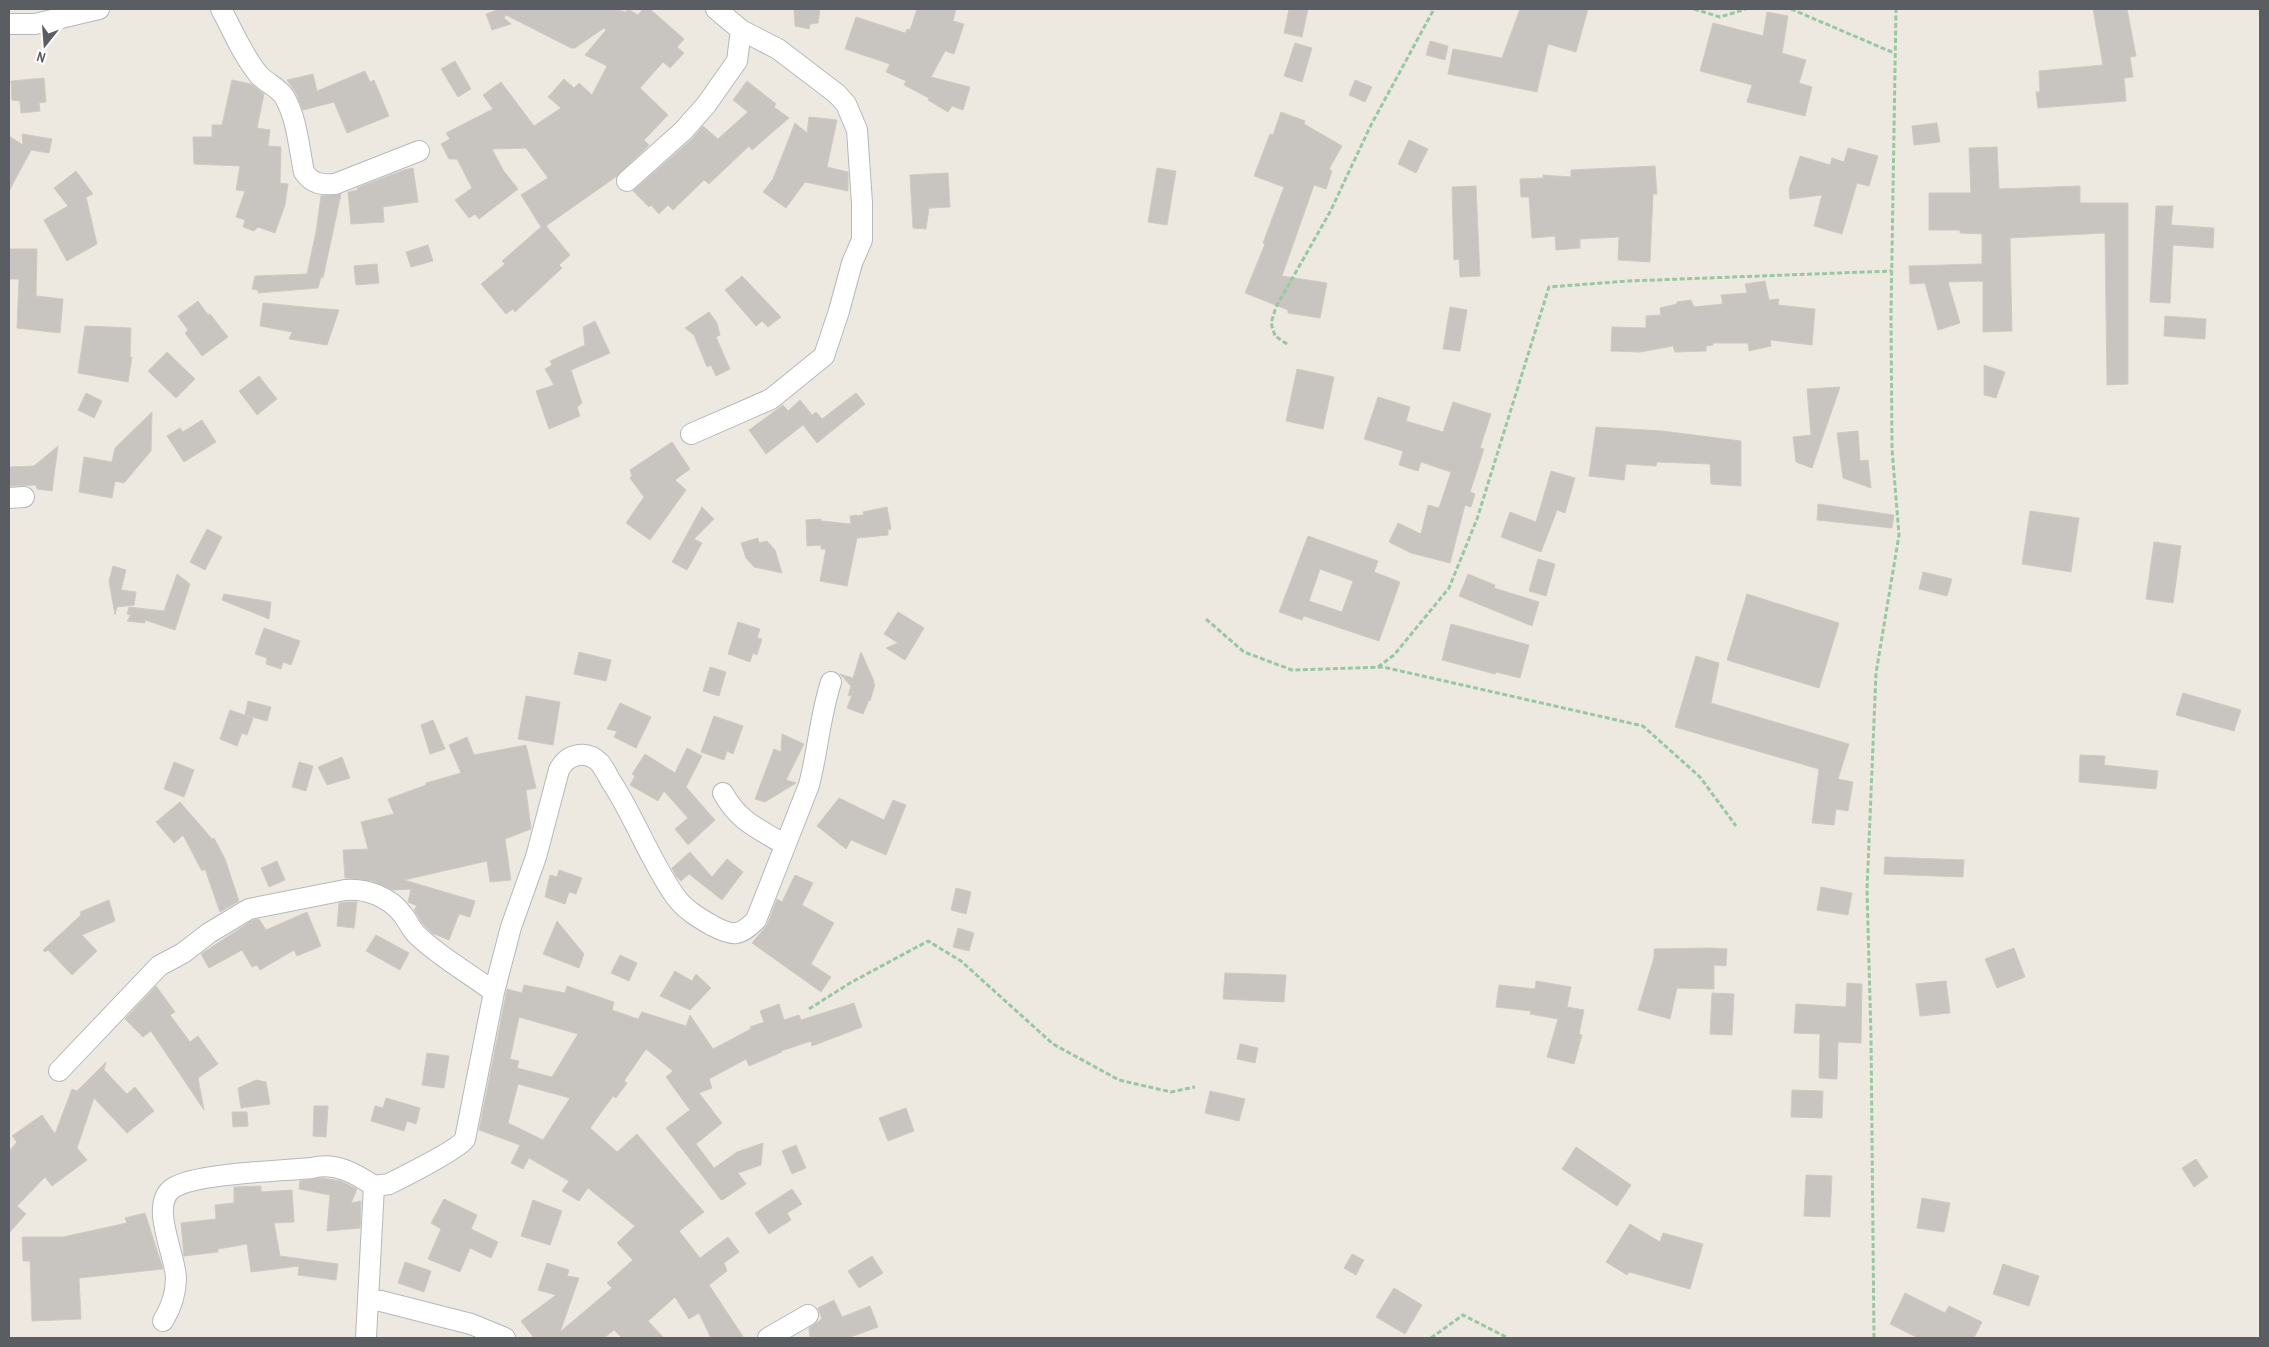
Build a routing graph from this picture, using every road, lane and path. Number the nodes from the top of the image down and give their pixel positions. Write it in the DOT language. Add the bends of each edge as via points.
graph roads {
  1 [pos="100,9"];
  2 [pos="221,9"];
  3 [pos="716,9"];
  4 [pos="1434,9"];
  5 [pos="1694,9"];
  6 [pos="1746,9"];
  7 [pos="1792,9"];
  8 [pos="1896,9"];
  9 [pos="9,24"];
  10 [pos="741,30"];
  11 [pos="1894,54"];
  12 [pos="419,151"];
  13 [pos="627,181"];
  14 [pos="1892,271"];
  15 [pos="1287,344"];
  16 [pos="691,434"];
  17 [pos="1206,619"];
  18 [pos="1378,667"];
  19 [pos="831,682"];
  20 [pos="723,793"];
  21 [pos="1736,826"];
  22 [pos="785,845"];
  23 [pos="494,992"];
  24 [pos="809,1009"];
  25 [pos="59,1071"];
  26 [pos="1195,1087"];
  27 [pos="374,1186"];
  28 [pos="368,1298"];
  29 [pos="808,1315"];
  30 [pos="163,1321"];
  31 [pos="366,1338"];
  32 [pos="505,1338"];
  33 [pos="768,1338"];
  34 [pos="1431,1338"];
  35 [pos="1508,1338"];
  36 [pos="1874,1338"];
  1 -- 9 [label="street" via="35,24"];
  2 -- 12 [label="street" via="254,68 265,82 285,97 304,172 309,180 323,185 335,184"];
  3 -- 10 [label="street"];
  4 -- 15 [label="path" via="1371,125 1330,212 1276,307 1271,323 1275,336"];
  5 -- 6 [label="path" via="1720,17"];
  7 -- 11 [label="path"];
  8 -- 11 [label="path"];
  10 -- 13 [label="street" via="737,61 706,106"];
  10 -- 16 [label="street" via="778,49 846,104 857,130 862,240 824,356 771,398"];
  11 -- 14 [label="path"];
  14 -- 18 [label="path" via="1549,287 1477,520 1449,588 1394,655"];
  14 -- 36 [label="path" via="1892,449 1900,535 1876,673 1867,890"];
  17 -- 18 [label="path" via="1244,652 1292,670"];
  18 -- 21 [label="path" via="1643,726 1700,777"];
  19 -- 22 [label="street" via="822,710 814,766"];
  20 -- 22 [label="street" via="742,819"];
  22 -- 23 [label="street" via="756,920 737,934 725,933 698,918 675,896 600,764 582,754 573,756 563,762 559,770"];
  23 -- 25 [label="street" via="416,934 392,903 370,892 346,890 249,909 209,932 184,953 159,966"];
  23 -- 27 [label="street" via="462,1144 389,1184"];
  24 -- 26 [label="path" via="928,941 961,961 1053,1044 1119,1080 1170,1092"];
  27 -- 28 [label="street"];
  27 -- 30 [label="street" via="343,1169 324,1165 225,1175 174,1187 161,1206 176,1279 173,1300"];
  28 -- 31 [label="street"];
  28 -- 32 [label="street" via="471,1324"];
  29 -- 33 [label="street"];
  34 -- 35 [label="path" via="1464,1314"];
}
